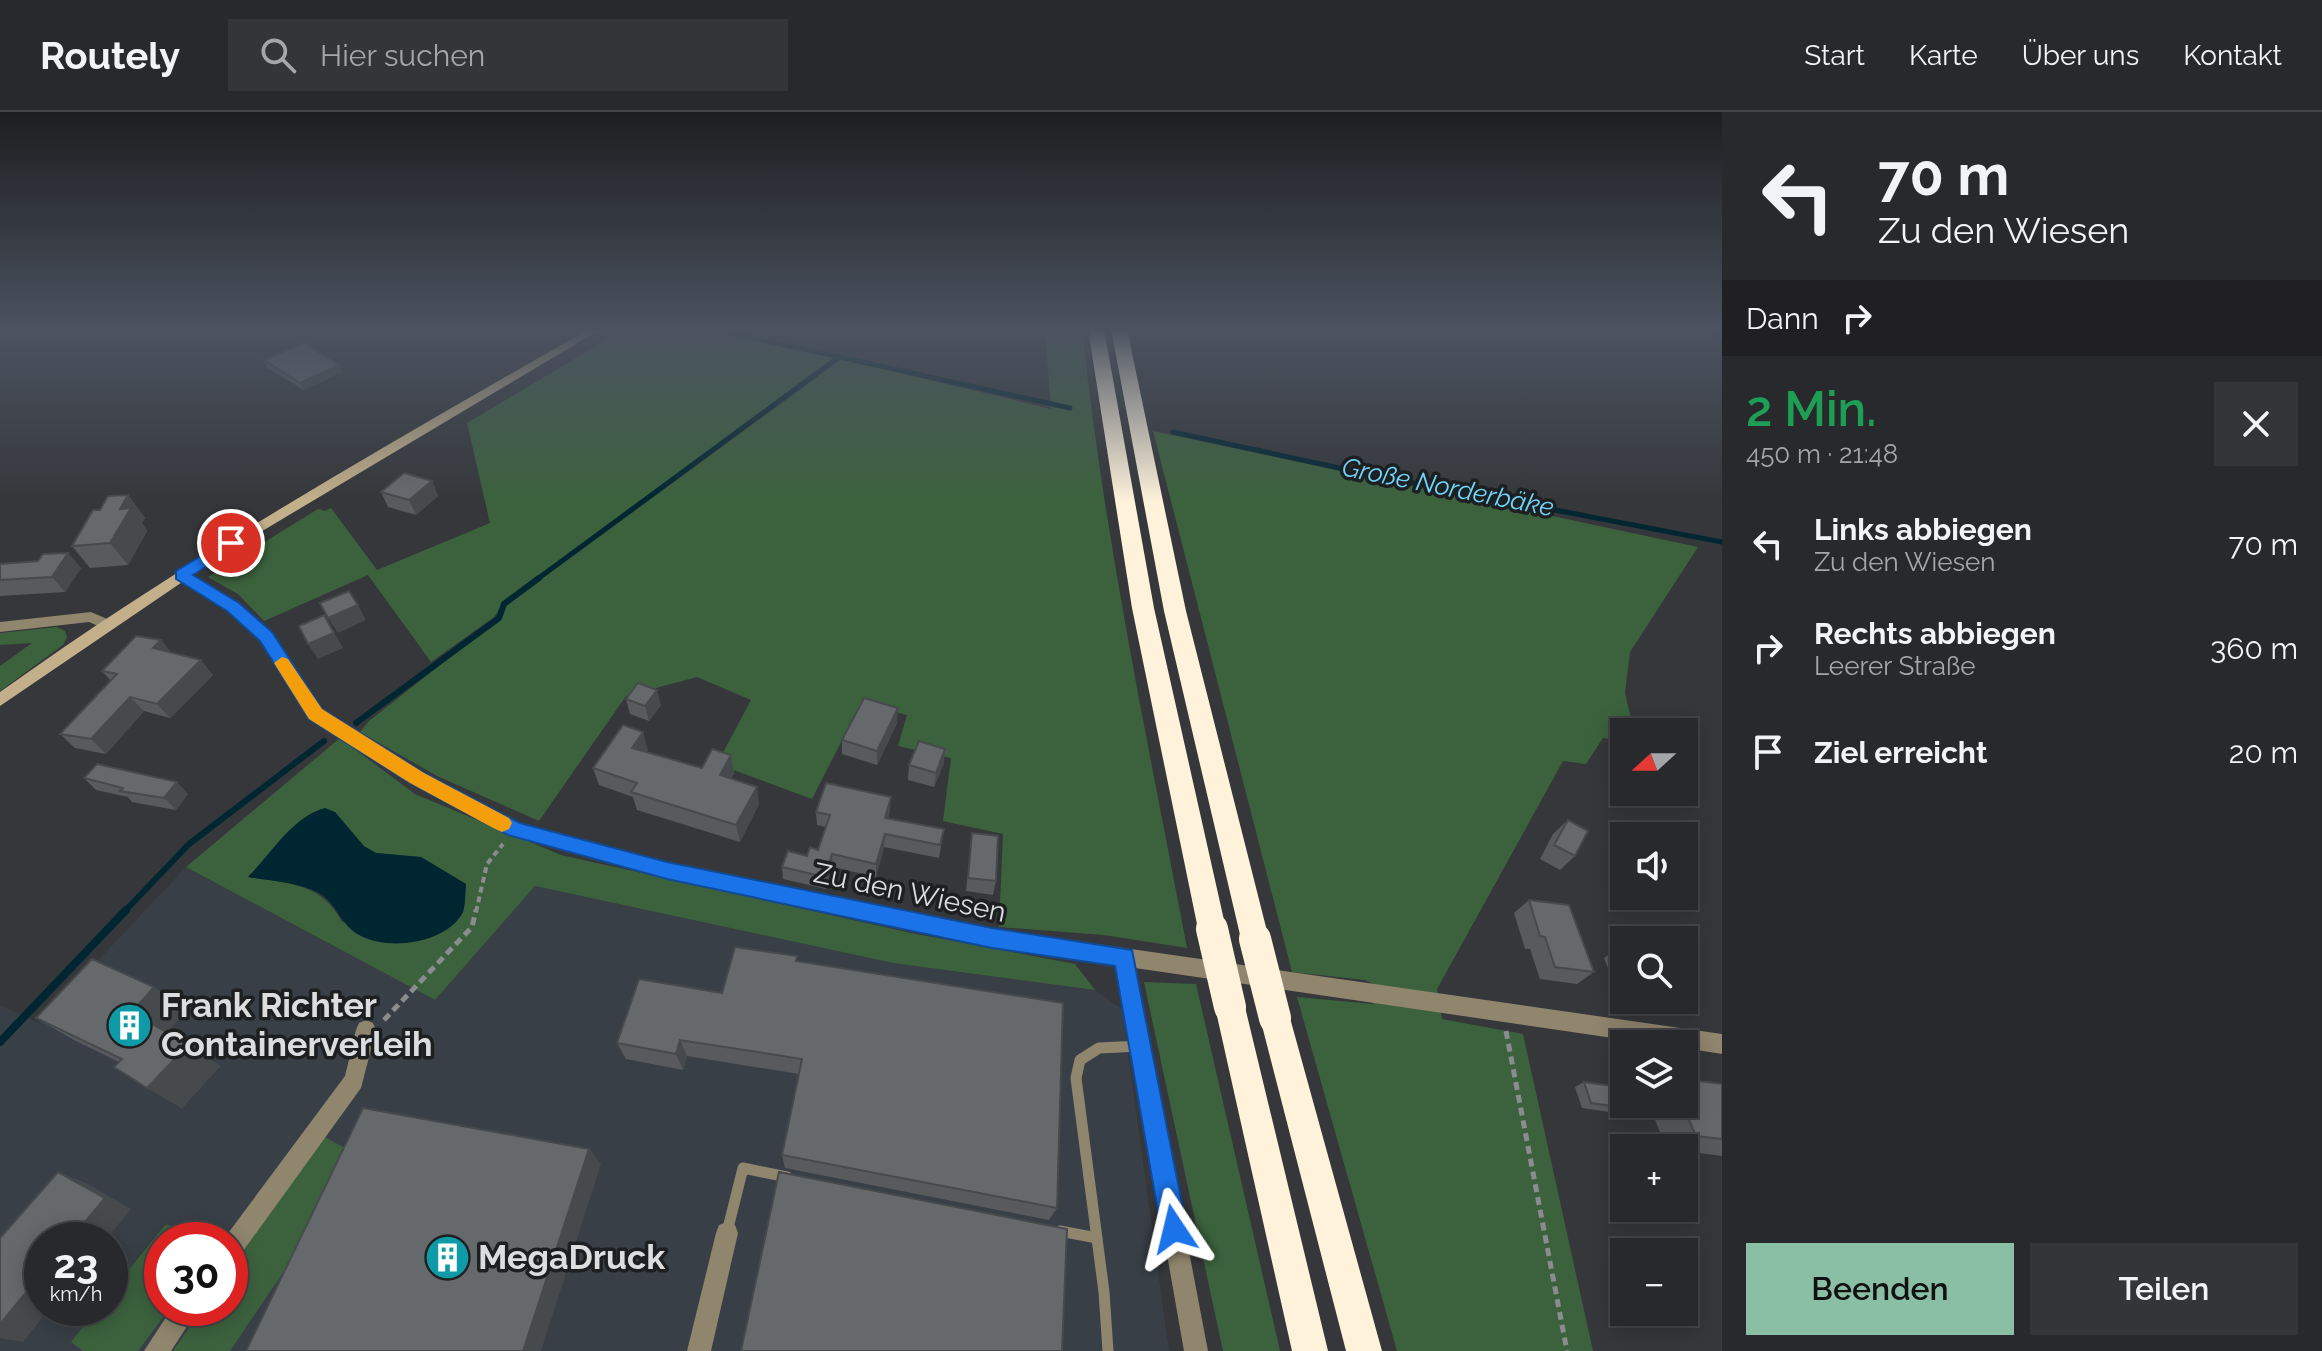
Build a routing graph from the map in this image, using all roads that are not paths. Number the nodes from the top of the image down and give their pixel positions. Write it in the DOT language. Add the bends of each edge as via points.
graph roads {
  1 [pos="496,387"];
  2 [pos="1106,387"];
  3 [pos="1130,387"];
  4 [pos="181,575"];
  5 [pos="107,625"];
  6 [pos="0,627"];
  7 [pos="0,700"];
  8 [pos="1124,958"];
  9 [pos="366,1030"];
  10 [pos="1722,1044"];
  11 [pos="1141,1046"];
  12 [pos="796,1179"];
  13 [pos="248,1225"];
  14 [pos="1052,1229"];
  15 [pos="727,1233"];
  16 [pos="1097,1238"];
  17 [pos="174,1326"];
  18 [pos="156,1351"];
  19 [pos="699,1351"];
  20 [pos="1108,1351"];
  21 [pos="1196,1351"];
  22 [pos="1310,1351"];
  23 [pos="1364,1351"];
  1 -- 4 [label="main road"];
  2 -- 22 [label="highway, bridge" via="1143,608"];
  3 -- 23 [label="highway, bridge" via="1175,611"];
  4 -- 5 [label="main road"];
  4 -- 8 [label="street, Zu den Wiesen" via="233,607 266,637 316,714 417,778 515,830 667,871 992,938"];
  5 -- 6 [label="street" via="91,617"];
  5 -- 7 [label="main road"];
  8 -- 10 [label="street, Zu den Wiesen"];
  8 -- 11 [label="street"];
  9 -- 13 [label="street" via="354,1081"];
  11 -- 16 [label="lane" via="1099,1048 1080,1060 1076,1078"];
  11 -- 21 [label="street"];
  12 -- 15 [label="lane" via="743,1168"];
  14 -- 16 [label="lane"];
  15 -- 19 [label="street"];
  16 -- 20 [label="lane"];
  17 -- 18 [label="street"];
}
